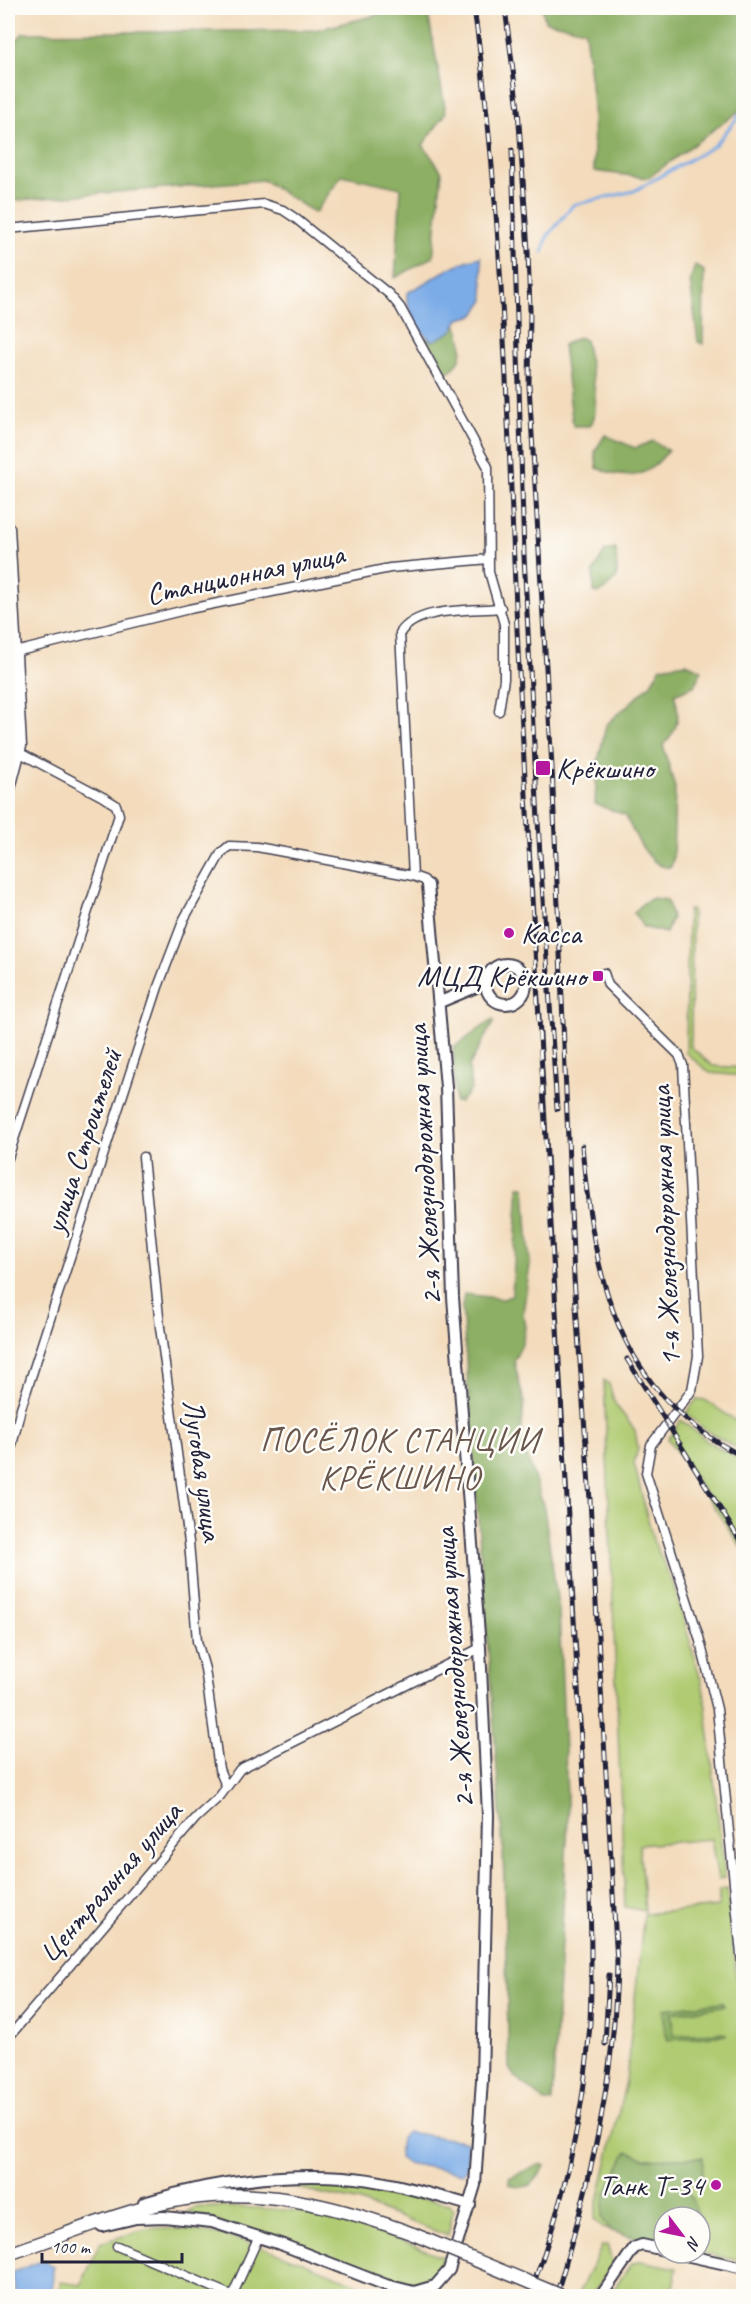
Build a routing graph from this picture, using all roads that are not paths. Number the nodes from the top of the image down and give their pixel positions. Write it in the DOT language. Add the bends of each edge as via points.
graph roads {
  1 [pos="8,229"];
  2 [pos="8,528"];
  3 [pos="489,559"];
  4 [pos="501,608"];
  5 [pos="15,652"];
  6 [pos="499,711"];
  7 [pos="14,752"];
  8 [pos="8,792"];
  9 [pos="413,876"];
  10 [pos="428,885"];
  11 [pos="604,973"];
  12 [pos="482,989"];
  13 [pos="440,1002"];
  14 [pos="142,1157"];
  15 [pos="8,1158"];
  16 [pos="8,1462"];
  17 [pos="480,1648"];
  18 [pos="226,1786"];
  19 [pos="744,1985"];
  20 [pos="8,2038"];
  21 [pos="470,2205"];
  22 [pos="72,2232"];
  23 [pos="259,2236"];
  24 [pos="117,2246"];
  25 [pos="652,2247"];
  26 [pos="8,2254"];
  27 [pos="712,2261"];
  28 [pos="744,2268"];
  29 [pos="232,2296"];
  30 [pos="562,2296"];
  31 [pos="602,2296"];
  1 -- 3 [label="street" via="264,204 290,214 400,307 488,467"];
  2 -- 5 [label="main road"];
  3 -- 4 [label="street" via="492,585"];
  3 -- 5 [label="street, Станционная улица" via="390,568 189,609"];
  4 -- 6 [label="street" via="504,679"];
  4 -- 9 [label="street" via="430,615 414,621 400,633"];
  5 -- 7 [label="main road"];
  7 -- 8 [label="main road"];
  7 -- 15 [label="street" via="111,801 119,815"];
  9 -- 10 [label="street, 2-я Железнодорожная улица"];
  9 -- 16 [label="street, улица Строителей" via="257,846 230,846 221,853 187,912 158,987 21,1408"];
  10 -- 13 [label="street, 2-я Железнодорожная улица"];
  11 -- 19 [label="street, 1-я Железнодорожная улица" via="608,985 679,1055 683,1065 698,1356 692,1390 652,1443 646,1473 699,1637 717,1709"];
  12 -- 12 [label="street" via="495,1001 507,1004 519,999 526,982 522,971 507,963 492,968"];
  12 -- 13 [label="street"];
  13 -- 17 [label="street, 2-я Железнодорожная улица" via="453,1297"];
  14 -- 18 [label="street, Луговая улица" via="189,1542 197,1641 205,1669 219,1769"];
  17 -- 18 [label="street, Центральная улица" via="248,1764"];
  17 -- 21 [label="street, 2-я Железнодорожная улица" via="488,1875 480,2135"];
  18 -- 20 [label="street, Центральная улица"];
  21 -- 22 [label="street" via="344,2177 233,2181 165,2196"];
  21 -- 23 [label="street, 2-я Железнодорожная улица" via="449,2270 438,2284 425,2291 399,2290"];
  22 -- 23 [label="street, 2-я Железнодорожная улица" via="136,2218 164,2217 212,2222"];
  22 -- 26 [label="main road"];
  22 -- 30 [label="main road, bridge" via="170,2202 225,2195 315,2204 413,2234"];
  23 -- 29 [label="street"];
  24 -- 29 [label="street"];
  25 -- 31 [label="street" via="634,2248"];
  27 -- 28 [label="street"];
}
